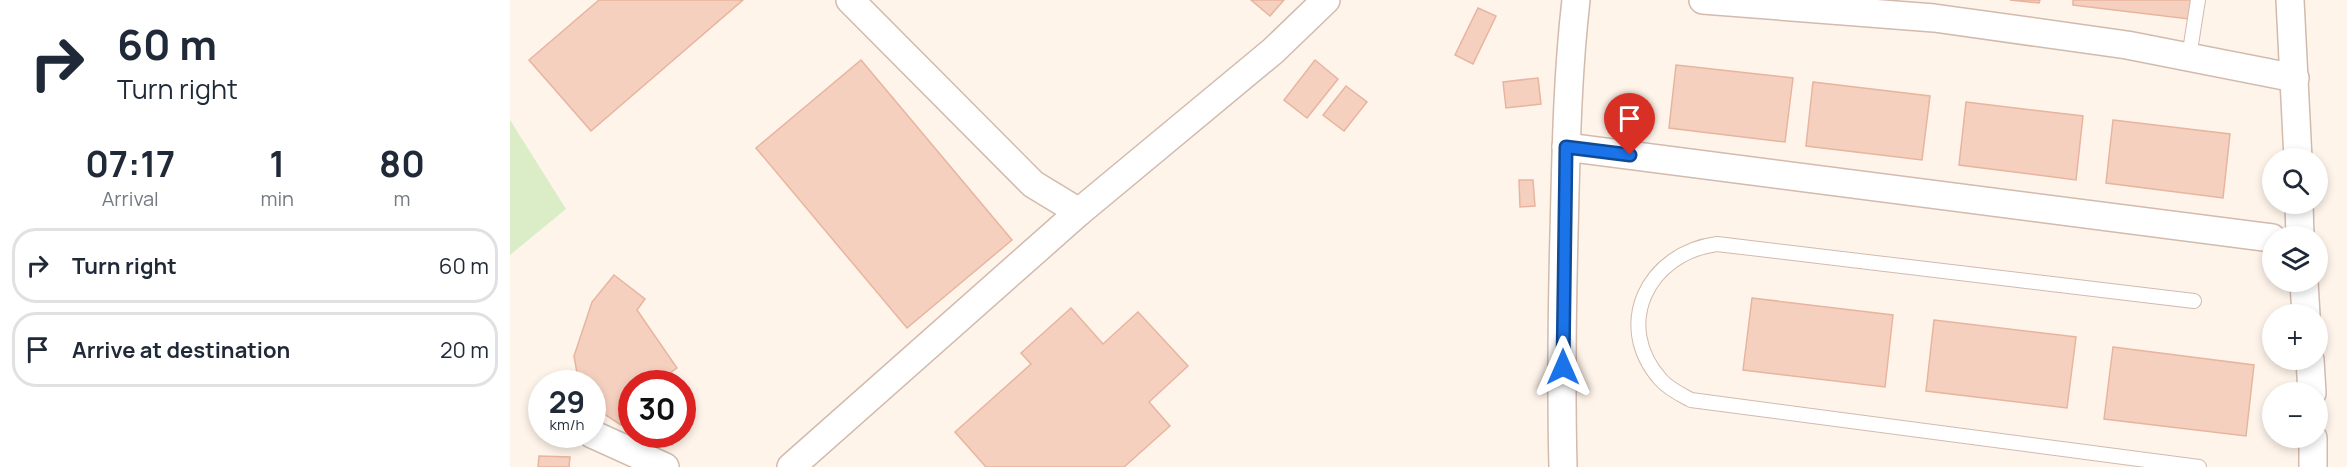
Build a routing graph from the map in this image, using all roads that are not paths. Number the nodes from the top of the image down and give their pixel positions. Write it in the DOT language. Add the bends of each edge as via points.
graph roads {
  1 [pos="850,0"];
  2 [pos="1326,0"];
  3 [pos="1576,0"];
  4 [pos="1703,0"];
  5 [pos="2198,0"];
  6 [pos="2290,0"];
  7 [pos="2189,57"];
  8 [pos="2295,78"];
  9 [pos="1566,147"];
  10 [pos="2298,148"];
  11 [pos="1079,212"];
  12 [pos="2262,237"];
  13 [pos="2194,301"];
  14 [pos="606,440"];
  15 [pos="2313,448"];
  16 [pos="665,467"];
  17 [pos="791,467"];
  18 [pos="1563,467"];
  19 [pos="2199,467"];
  20 [pos="2313,467"];
  1 -- 11 [label="street" via="1034,184"];
  2 -- 11 [label="street" via="1273,51"];
  3 -- 9 [label="street"];
  4 -- 7 [label="street" via="1934,18"];
  5 -- 7 [label="lane"];
  6 -- 8 [label="street"];
  7 -- 8 [label="street"];
  8 -- 10 [label="street"];
  9 -- 12 [label="street"];
  9 -- 18 [label="street"];
  11 -- 17 [label="street"];
  13 -- 19 [label="lane" via="1717,244 1685,252 1659,272 1642,300 1639,334 1651,367 1662,381 1691,400"];
  14 -- 16 [label="street"];
  15 -- 20 [label="street"];
}
